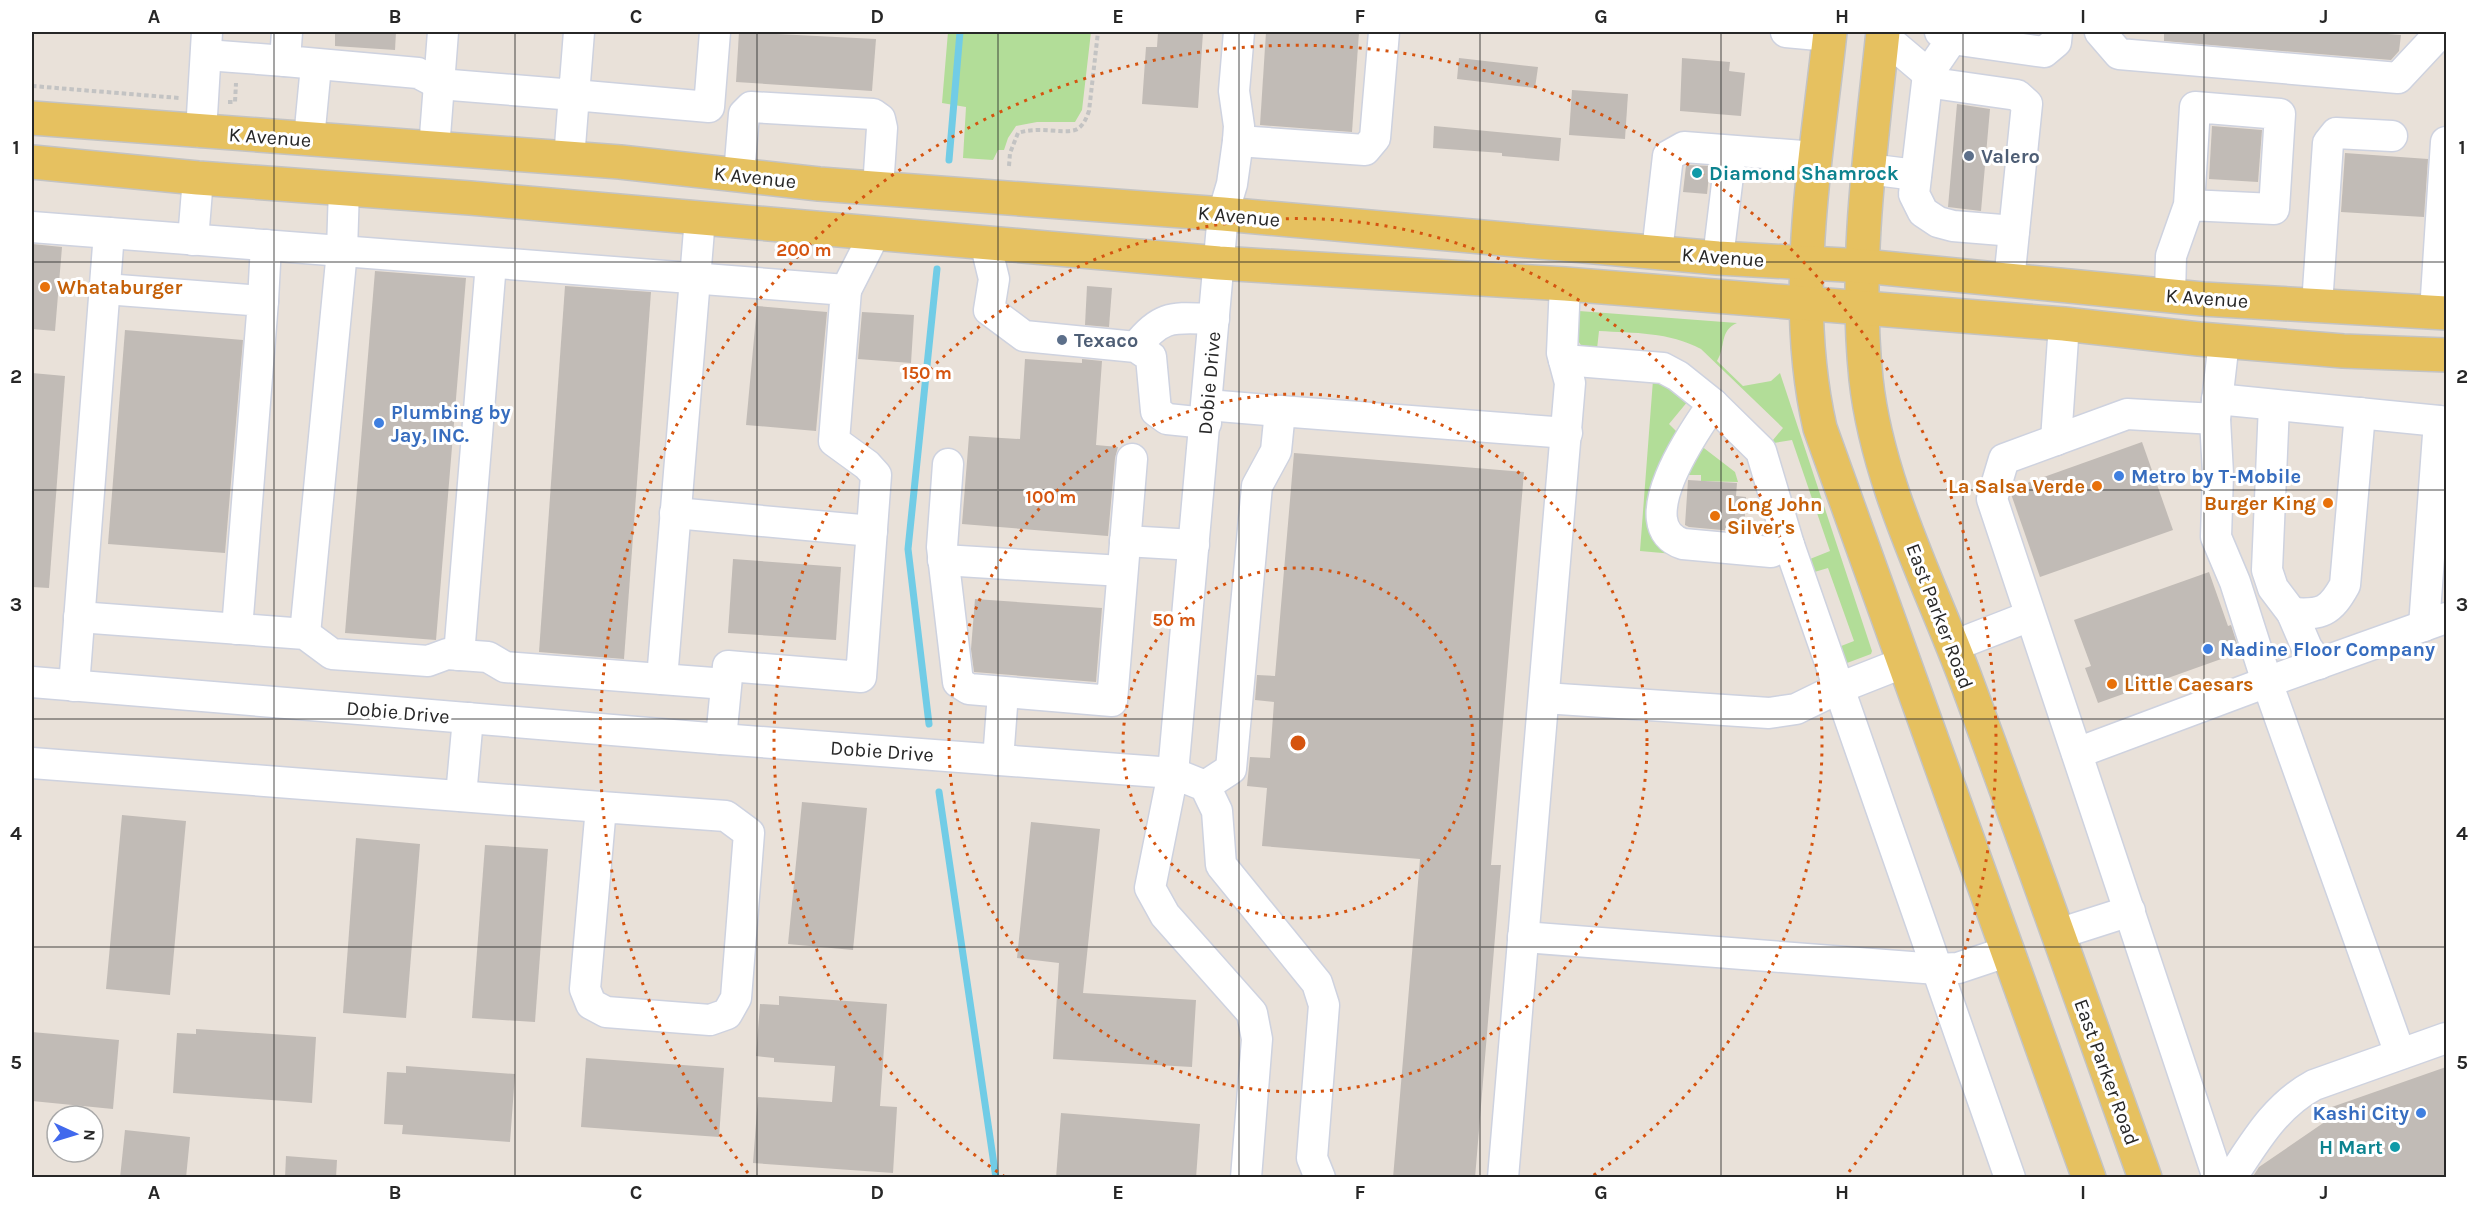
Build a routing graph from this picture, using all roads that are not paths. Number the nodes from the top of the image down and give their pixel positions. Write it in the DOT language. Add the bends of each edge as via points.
graph roads {
  1 [pos="286,32"];
  2 [pos="443,32"];
  3 [pos="579,32"];
  4 [pos="715,32"];
  5 [pos="1239,32"];
  6 [pos="1384,32"];
  7 [pos="1786,32"];
  8 [pos="2057,32"];
  9 [pos="2100,32"];
  10 [pos="1883,33"];
  11 [pos="2443,33"];
  12 [pos="1829,34"];
  13 [pos="1946,35"];
  14 [pos="207,43"];
  15 [pos="285,61"];
  16 [pos="316,66"];
  17 [pos="1928,74"];
  18 [pos="439,84"];
  19 [pos="574,95"];
  20 [pos="202,116"];
  21 [pos="32,117"];
  22 [pos="2392,136"];
  23 [pos="309,139"];
  24 [pos="1238,141"];
  25 [pos="2446,142"];
  26 [pos="434,149"];
  27 [pos="1731,151"];
  28 [pos="1816,157"];
  29 [pos="569,159"];
  30 [pos="32,162"];
  31 [pos="1868,169"];
  32 [pos="739,175"];
  33 [pos="1916,175"];
  34 [pos="198,178"];
  35 [pos="344,188"];
  36 [pos="878,188"];
  37 [pos="2188,205"];
  38 [pos="565,206"];
  39 [pos="1223,214"];
  40 [pos="699,218"];
  41 [pos="32,227"];
  42 [pos="2014,231"];
  43 [pos="109,233"];
  44 [pos="876,233"];
  45 [pos="193,240"];
  46 [pos="986,243"];
  47 [pos="266,245"];
  48 [pos="342,251"];
  49 [pos="1657,252"];
  50 [pos="1718,258"];
  51 [pos="491,262"];
  52 [pos="1806,262"];
  53 [pos="1219,263"];
  54 [pos="1863,266"];
  55 [pos="694,278"];
  56 [pos="2008,281"];
  57 [pos="1565,284"];
  58 [pos="105,289"];
  59 [pos="846,290"];
  60 [pos="2170,296"];
  61 [pos="263,301"];
  62 [pos="1807,303"];
  63 [pos="2317,305"];
  64 [pos="1863,308"];
  65 [pos="2441,312"];
  66 [pos="1214,319"];
  67 [pos="2064,324"];
  68 [pos="2224,341"];
  69 [pos="1136,347"];
  70 [pos="2446,355"];
  71 [pos="1564,360"];
  72 [pos="1713,404"];
  73 [pos="2274,405"];
  74 [pos="2216,409"];
  75 [pos="1280,411"];
  76 [pos="2360,413"];
  77 [pos="1207,414"];
  78 [pos="2443,421"];
  79 [pos="1567,433"];
  80 [pos="2056,440"];
  81 [pos="1132,459"];
  82 [pos="948,464"];
  83 [pos="675,513"];
  84 [pos="872,531"];
  85 [pos="1125,541"];
  86 [pos="1194,544"];
  87 [pos="1789,545"];
  88 [pos="944,560"];
  89 [pos="1122,571"];
  90 [pos="2292,614"];
  91 [pos="2030,616"];
  92 [pos="79,617"];
  93 [pos="2435,622"];
  94 [pos="237,629"];
  95 [pos="305,634"];
  96 [pos="1953,646"];
  97 [pos="459,655"];
  98 [pos="1905,662"];
  99 [pos="2319,664"];
  100 [pos="662,679"];
  101 [pos="32,682"];
  102 [pos="2267,682"];
  103 [pos="726,684"];
  104 [pos="74,686"];
  105 [pos="1839,688"];
  106 [pos="1003,693"];
  107 [pos="1544,699"];
  108 [pos="468,718"];
  109 [pos="720,739"];
  110 [pos="2077,753"];
  111 [pos="998,760"];
  112 [pos="32,762"];
  113 [pos="1173,773"];
  114 [pos="1205,786"];
  115 [pos="461,796"];
  116 [pos="601,807"];
  117 [pos="2130,910"];
  118 [pos="2058,934"];
  119 [pos="1523,937"];
  120 [pos="2009,951"];
  121 [pos="1937,969"];
  122 [pos="2446,1038"];
  123 [pos="2400,1054"];
  124 [pos="1246,1178"];
  125 [pos="1320,1178"];
  126 [pos="1503,1178"];
  127 [pos="2010,1178"];
  128 [pos="2089,1178"];
  129 [pos="2145,1178"];
  130 [pos="2218,1178"];
  131 [pos="2231,1178"];
  1 -- 15 [label="street"];
  2 -- 18 [label="street"];
  3 -- 19 [label="street"];
  4 -- 19 [label="street" via="709,107"];
  5 -- 24 [label="street, Dobie Drive" via="1234,91"];
  6 -- 24 [label="street" via="1375,138 1365,150"];
  7 -- 12 [label="street"];
  8 -- 13 [label="street" via="2056,42 2044,52"];
  9 -- 11 [label="street" via="2119,54 2398,78"];
  10 -- 17 [label="street"];
  10 -- 31 [label="main road, East Parker Road"];
  12 -- 28 [label="main road"];
  13 -- 17 [label="street"];
  14 -- 15 [label="street"];
  14 -- 20 [label="street"];
  15 -- 16 [label="street"];
  16 -- 18 [label="street" via="418,73"];
  16 -- 23 [label="street"];
  17 -- 33 [label="street"];
  17 -- 42 [label="street" via="1940,84 2017,95 2027,104"];
  18 -- 19 [label="street"];
  18 -- 26 [label="street"];
  19 -- 29 [label="street"];
  20 -- 21 [label="main road, K Avenue"];
  20 -- 23 [label="main road, K Avenue"];
  20 -- 34 [label="main road"];
  22 -- 63 [label="street" via="2336,133 2328,143"];
  23 -- 26 [label="main road, K Avenue"];
  24 -- 39 [label="street, Dobie Drive"];
  25 -- 65 [label="street"];
  26 -- 29 [label="main road, K Avenue"];
  27 -- 28 [label="street"];
  27 -- 49 [label="street" via="1684,147 1668,156"];
  27 -- 50 [label="street"];
  28 -- 52 [label="main road"];
  29 -- 32 [label="main road, K Avenue"];
  29 -- 38 [label="main road"];
  30 -- 34 [label="main road, K Avenue"];
  31 -- 33 [label="street"];
  31 -- 54 [label="main road, East Parker Road"];
  32 -- 36 [label="main road, K Avenue"];
  32 -- 36 [label="street" via="744,114 751,107 873,114 880,119 882,128"];
  33 -- 42 [label="street" via="1914,194 1923,212 1938,222"];
  34 -- 35 [label="main road, K Avenue"];
  34 -- 45 [label="street"];
  35 -- 38 [label="main road, K Avenue"];
  35 -- 48 [label="street"];
  36 -- 39 [label="main road, K Avenue"];
  36 -- 44 [label="main road"];
  37 -- 60 [label="street" via="2171,256"];
  38 -- 40 [label="main road, K Avenue"];
  39 -- 49 [label="main road, K Avenue"];
  39 -- 53 [label="street, Dobie Drive"];
  40 -- 44 [label="main road, K Avenue"];
  40 -- 55 [label="street"];
  41 -- 43 [label="street"];
  42 -- 56 [label="street"];
  43 -- 45 [label="street"];
  43 -- 58 [label="street"];
  44 -- 46 [label="main road, K Avenue"];
  44 -- 59 [label="street"];
  45 -- 47 [label="street"];
  46 -- 53 [label="main road, K Avenue"];
  46 -- 69 [label="street" via="994,279 988,310 1024,336"];
  47 -- 48 [label="street"];
  47 -- 61 [label="street"];
  48 -- 51 [label="street"];
  48 -- 95 [label="street"];
  49 -- 50 [label="main road, K Avenue"];
  50 -- 52 [label="main road, K Avenue"];
  51 -- 55 [label="street"];
  51 -- 97 [label="street"];
  52 -- 54 [label="main road, K Avenue"];
  52 -- 62 [label="main road"];
  53 -- 57 [label="main road, K Avenue"];
  53 -- 66 [label="street, Dobie Drive"];
  54 -- 56 [label="main road, K Avenue"];
  54 -- 64 [label="main road, East Parker Road"];
  55 -- 59 [label="street"];
  55 -- 83 [label="street"];
  56 -- 60 [label="main road, K Avenue"];
  57 -- 62 [label="main road, K Avenue"];
  57 -- 71 [label="street"];
  58 -- 61 [label="street"];
  58 -- 92 [label="street"];
  59 -- 84 [label="street" via="834,441 876,475"];
  60 -- 63 [label="main road, K Avenue"];
  61 -- 94 [label="street"];
  62 -- 64 [label="main road, K Avenue"];
  62 -- 98 [label="main road" via="1812,393 1820,428"];
  63 -- 65 [label="main road, K Avenue"];
  64 -- 67 [label="main road, K Avenue"];
  64 -- 96 [label="main road, East Parker Road" via="1872,420 1895,500"];
  66 -- 69 [label="street" via="1171,318 1149,330"];
  66 -- 77 [label="street, Dobie Drive"];
  67 -- 68 [label="main road, K Avenue"];
  67 -- 80 [label="street"];
  68 -- 70 [label="main road, K Avenue"];
  68 -- 74 [label="street"];
  69 -- 77 [label="street" via="1151,357 1156,411 1167,419"];
  71 -- 72 [label="street" via="1664,368"];
  71 -- 79 [label="street" via="1570,383"];
  72 -- 87 [label="street" via="1761,451"];
  72 -- 87 [label="street" via="1673,471 1665,495 1664,532 1672,541 1683,544 1771,552"];
  73 -- 74 [label="street"];
  73 -- 76 [label="street"];
  73 -- 90 [label="street" via="2267,570 2273,588"];
  74 -- 80 [label="street" via="2127,414"];
  74 -- 102 [label="street" via="2216,537"];
  75 -- 77 [label="street"];
  75 -- 79 [label="street"];
  75 -- 114 [label="street" via="1276,451 1257,486 1231,770"];
  76 -- 78 [label="street"];
  76 -- 90 [label="street" via="2345,585 2327,610 2313,615"];
  77 -- 86 [label="street, Dobie Drive"];
  78 -- 93 [label="street"];
  79 -- 107 [label="street"];
  80 -- 91 [label="street" via="2004,459 1992,499"];
  81 -- 85 [label="street"];
  82 -- 88 [label="street"];
  83 -- 84 [label="street"];
  83 -- 100 [label="street"];
  84 -- 103 [label="street" via="861,676 728,666"];
  85 -- 86 [label="street"];
  85 -- 89 [label="street"];
  86 -- 113 [label="street, Dobie Drive"];
  87 -- 105 [label="street"];
  88 -- 89 [label="street"];
  88 -- 106 [label="street" via="958,682 969,689"];
  89 -- 106 [label="street" via="1112,701"];
  90 -- 99 [label="street"];
  91 -- 96 [label="street"];
  91 -- 110 [label="street"];
  92 -- 94 [label="street"];
  92 -- 104 [label="street"];
  93 -- 99 [label="street"];
  94 -- 95 [label="street"];
  95 -- 97 [label="street" via="332,654 428,661 447,654"];
  96 -- 98 [label="main road"];
  96 -- 118 [label="main road, East Parker Road"];
  97 -- 100 [label="street" via="488,657 505,667"];
  98 -- 105 [label="street"];
  98 -- 120 [label="main road"];
  99 -- 102 [label="street"];
  100 -- 103 [label="street"];
  101 -- 104 [label="street, Dobie Drive"];
  102 -- 110 [label="street"];
  102 -- 123 [label="street"];
  103 -- 109 [label="street"];
  104 -- 108 [label="street, Dobie Drive"];
  105 -- 107 [label="street" via="1797,709 1769,713"];
  105 -- 121 [label="street"];
  106 -- 111 [label="street"];
  107 -- 119 [label="street"];
  108 -- 109 [label="street, Dobie Drive"];
  108 -- 115 [label="street"];
  109 -- 111 [label="street, Dobie Drive"];
  110 -- 117 [label="street"];
  111 -- 113 [label="street, Dobie Drive"];
  112 -- 115 [label="street"];
  113 -- 114 [label="street"];
  113 -- 124 [label="street" via="1150,888 1165,915 1252,1013 1257,1039"];
  114 -- 125 [label="street" via="1217,811 1221,865 1317,982 1324,1005 1312,1158"];
  115 -- 116 [label="street"];
  116 -- 116 [label="street" via="726,816 749,833 736,998 727,1014 710,1020 606,1012 591,1004 585,989"];
  117 -- 118 [label="street"];
  117 -- 130 [label="street"];
  118 -- 120 [label="main road"];
  118 -- 129 [label="main road, East Parker Road"];
  119 -- 121 [label="street"];
  119 -- 126 [label="street"];
  120 -- 121 [label="street" via="1958,968"];
  120 -- 128 [label="main road"];
  121 -- 127 [label="street"];
  122 -- 123 [label="street"];
  123 -- 131 [label="street" via="2300,1092 2274,1116"];
}
